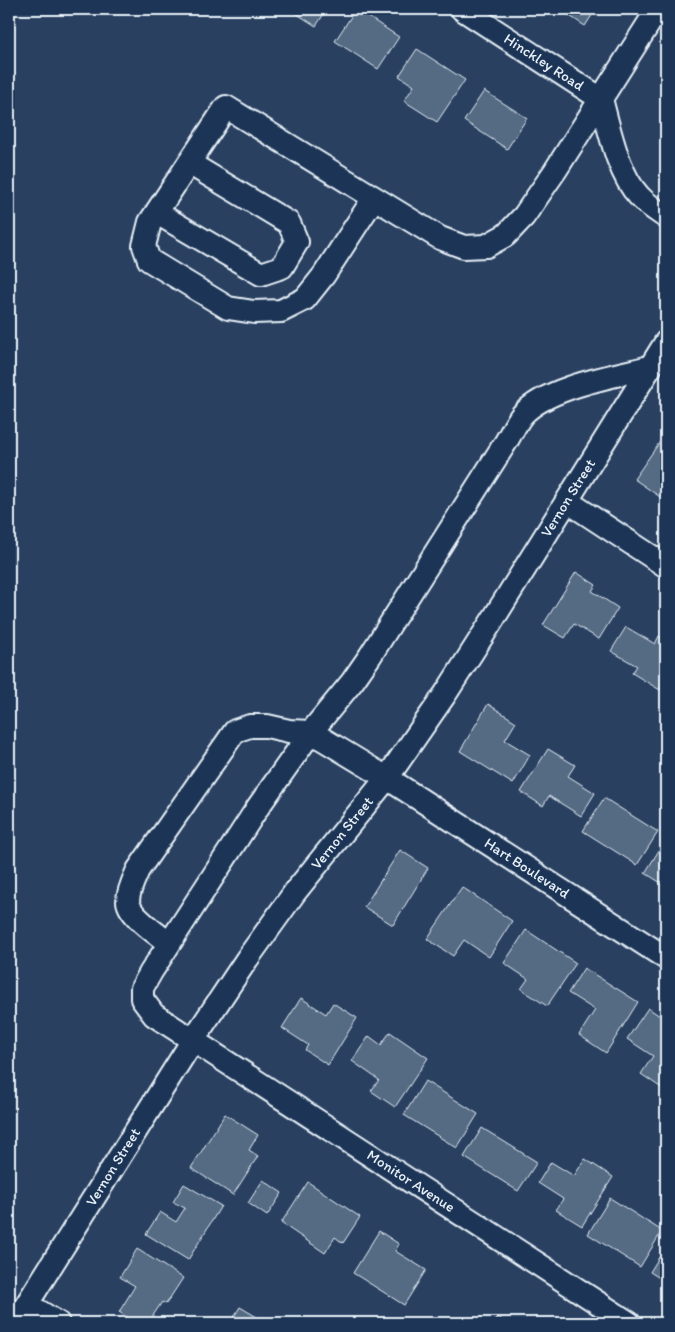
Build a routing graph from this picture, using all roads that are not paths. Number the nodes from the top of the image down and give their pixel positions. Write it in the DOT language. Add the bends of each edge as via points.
graph roads {
  1 [pos="462,9"];
  2 [pos="658,9"];
  3 [pos="601,99"];
  4 [pos="189,163"];
  5 [pos="374,198"];
  6 [pos="666,217"];
  7 [pos="154,218"];
  8 [pos="666,342"];
  9 [pos="650,367"];
  10 [pos="566,500"];
  11 [pos="666,566"];
  12 [pos="311,732"];
  13 [pos="387,778"];
  14 [pos="169,943"];
  15 [pos="666,958"];
  16 [pos="193,1040"];
  17 [pos="28,1304"];
  18 [pos="15,1323"];
  19 [pos="58,1323"];
  20 [pos="629,1323"];
  1 -- 3 [label="street, Hinckley Road"];
  2 -- 3 [label="street"];
  3 -- 5 [label="street" via="524,216 506,235 486,246 464,247 440,238"];
  3 -- 6 [label="street" via="627,180 638,196"];
  4 -- 5 [label="street" via="226,107"];
  4 -- 7 [label="street"];
  4 -- 7 [label="street" via="290,223 298,242 282,267 261,274"];
  5 -- 7 [label="street" via="324,275 305,298 281,311 254,312 228,308 149,260 144,246"];
  8 -- 9 [label="street, Vernon Street"];
  9 -- 10 [label="street, Vernon Street"];
  9 -- 12 [label="street, Monitor Avenue" via="559,392 534,405 522,416 370,656"];
  10 -- 11 [label="street"];
  10 -- 13 [label="street, Vernon Street" via="446,693"];
  12 -- 13 [label="street, Hart Boulevard"];
  12 -- 14 [label="street, Monitor Avenue"];
  12 -- 14 [label="street" via="267,726 250,726 235,731 138,870 128,902 140,919"];
  13 -- 15 [label="street, Hart Boulevard"];
  13 -- 16 [label="street, Vernon Street" via="296,892"];
  14 -- 16 [label="street, Monitor Avenue" via="142,988 142,999 154,1015"];
  16 -- 17 [label="street, Vernon Street"];
  16 -- 20 [label="street, Monitor Avenue"];
  17 -- 18 [label="street, Vernon Street"];
  17 -- 19 [label="street"];
}
